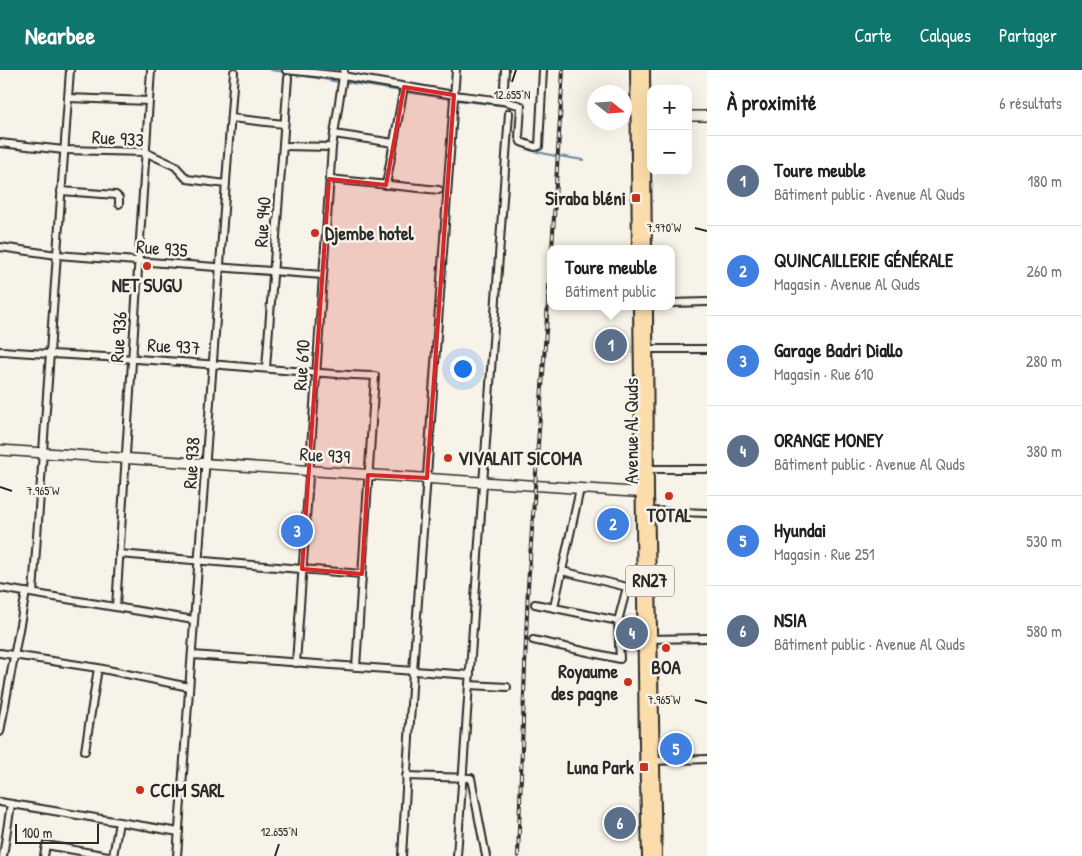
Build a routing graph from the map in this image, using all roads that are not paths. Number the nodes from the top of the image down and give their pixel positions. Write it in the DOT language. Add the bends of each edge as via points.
graph roads {
  1 [pos="70,70"];
  2 [pos="151,70"];
  3 [pos="286,70"];
  4 [pos="456,70"];
  5 [pos="505,70"];
  6 [pos="543,70"];
  7 [pos="636,70"];
  8 [pos="644,70"];
  9 [pos="234,72"];
  10 [pos="343,73"];
  11 [pos="288,78"];
  12 [pos="404,87"];
  13 [pos="454,95"];
  14 [pos="68,98"];
  15 [pos="149,101"];
  16 [pos="503,101"];
  17 [pos="509,113"];
  18 [pos="644,116"];
  19 [pos="692,116"];
  20 [pos="707,116"];
  21 [pos="231,118"];
  22 [pos="284,124"];
  23 [pos="334,134"];
  24 [pos="0,143"];
  25 [pos="394,143"];
  26 [pos="283,146"];
  27 [pos="332,147"];
  28 [pos="64,150"];
  29 [pos="145,152"];
  30 [pos="330,179"];
  31 [pos="226,184"];
  32 [pos="386,185"];
  33 [pos="439,190"];
  34 [pos="61,191"];
  35 [pos="120,204"];
  36 [pos="638,245"];
  37 [pos="646,245"];
  38 [pos="0,247"];
  39 [pos="57,255"];
  40 [pos="138,261"];
  41 [pos="220,268"];
  42 [pos="273,271"];
  43 [pos="323,275"];
  44 [pos="707,302"];
  45 [pos="675,303"];
  46 [pos="639,310"];
  47 [pos="647,310"];
  48 [pos="648,349"];
  49 [pos="707,349"];
  50 [pos="0,351"];
  51 [pos="50,354"];
  52 [pos="132,358"];
  53 [pos="213,364"];
  54 [pos="266,368"];
  55 [pos="316,374"];
  56 [pos="0,450"];
  57 [pos="43,453"];
  58 [pos="126,458"];
  59 [pos="206,464"];
  60 [pos="649,468"];
  61 [pos="707,470"];
  62 [pos="309,471"];
  63 [pos="368,475"];
  64 [pos="427,478"];
  65 [pos="483,482"];
  66 [pos="580,489"];
  67 [pos="645,493"];
  68 [pos="649,511"];
  69 [pos="707,513"];
  70 [pos="119,554"];
  71 [pos="198,560"];
  72 [pos="302,569"];
  73 [pos="562,571"];
  74 [pos="362,574"];
  75 [pos="627,587"];
  76 [pos="0,588"];
  77 [pos="643,591"];
  78 [pos="29,593"];
  79 [pos="535,604"];
  80 [pos="116,607"];
  81 [pos="554,608"];
  82 [pos="194,620"];
  83 [pos="618,621"];
  84 [pos="643,626"];
  85 [pos="707,638"];
  86 [pos="533,640"];
  87 [pos="646,642"];
  88 [pos="619,646"];
  89 [pos="0,653"];
  90 [pos="192,655"];
  91 [pos="14,656"];
  92 [pos="296,663"];
  93 [pos="356,667"];
  94 [pos="98,668"];
  95 [pos="413,671"];
  96 [pos="470,676"];
  97 [pos="469,685"];
  98 [pos="189,687"];
  99 [pos="507,687"];
  100 [pos="0,732"];
  101 [pos="85,751"];
  102 [pos="707,760"];
  103 [pos="650,761"];
  104 [pos="406,776"];
  105 [pos="463,778"];
  106 [pos="0,802"];
  107 [pos="11,804"];
  108 [pos="119,822"];
  109 [pos="179,832"];
  110 [pos="70,853"];
  111 [pos="2,856"];
  112 [pos="44,856"];
  113 [pos="108,856"];
  114 [pos="113,856"];
  115 [pos="177,856"];
  116 [pos="402,856"];
  117 [pos="457,856"];
  118 [pos="486,856"];
  119 [pos="648,856"];
  120 [pos="656,856"];
  1 -- 14 [label="street"];
  2 -- 15 [label="street, Rue 936"];
  3 -- 10 [label="street"];
  4 -- 13 [label="street"];
  5 -- 16 [label="street"];
  6 -- 16 [label="street" via="539,146 521,142 518,128 521,106"];
  7 -- 18 [label="main road"];
  8 -- 18 [label="main road"];
  9 -- 21 [label="street, Rue 938"];
  10 -- 12 [label="street"];
  10 -- 23 [label="street, Rue 610"];
  11 -- 22 [label="street, Rue 940"];
  12 -- 13 [label="street"];
  12 -- 25 [label="street"];
  13 -- 16 [label="street"];
  13 -- 64 [label="street"];
  14 -- 15 [label="street"];
  14 -- 28 [label="street"];
  15 -- 29 [label="street, Rue 936"];
  17 -- 65 [label="street"];
  18 -- 36 [label="main road"];
  18 -- 37 [label="main road"];
  19 -- 20 [label="main road"];
  21 -- 22 [label="street"];
  21 -- 31 [label="street, Rue 938"];
  22 -- 26 [label="street, Rue 940"];
  23 -- 25 [label="street"];
  23 -- 27 [label="street, Rue 610"];
  24 -- 28 [label="street, Rue 933"];
  25 -- 32 [label="street"];
  26 -- 27 [label="street"];
  26 -- 42 [label="street, Rue 940"];
  27 -- 30 [label="street, Rue 610"];
  28 -- 29 [label="street, Rue 933"];
  28 -- 34 [label="street"];
  29 -- 31 [label="street, Rue 933" via="175,166 187,179"];
  29 -- 40 [label="street, Rue 936"];
  30 -- 32 [label="street"];
  30 -- 43 [label="street, Rue 610"];
  31 -- 41 [label="street, Rue 938"];
  32 -- 33 [label="street"];
  34 -- 35 [label="street" via="116,195"];
  34 -- 39 [label="street"];
  38 -- 39 [label="street, Rue 935"];
  39 -- 40 [label="street, Rue 935"];
  39 -- 51 [label="street"];
  40 -- 41 [label="street, Rue 935"];
  40 -- 52 [label="street, Rue 936"];
  41 -- 42 [label="street, Rue 935"];
  41 -- 53 [label="street, Rue 938"];
  42 -- 43 [label="street, Rue 935"];
  42 -- 54 [label="street, Rue 940"];
  43 -- 55 [label="street, Rue 610"];
  44 -- 45 [label="street"];
  46 -- 67 [label="main road, Avenue Al Quds / RN27"];
  47 -- 48 [label="main road, Avenue Al Quds / RN27"];
  48 -- 49 [label="street"];
  48 -- 60 [label="main road, Avenue Al Quds / RN27"];
  50 -- 51 [label="street, Rue 937"];
  51 -- 52 [label="street, Rue 937"];
  51 -- 57 [label="street"];
  52 -- 53 [label="street, Rue 937"];
  52 -- 58 [label="street, Rue 936"];
  53 -- 54 [label="street, Rue 937"];
  53 -- 59 [label="street, Rue 938"];
  54 -- 55 [label="street, Rue 937"];
  55 -- 62 [label="street, Rue 610"];
  55 -- 63 [label="street, Rue 937" via="375,376"];
  56 -- 57 [label="main road, Rue 939"];
  57 -- 58 [label="main road, Rue 939"];
  57 -- 78 [label="street"];
  58 -- 59 [label="main road, Rue 939"];
  58 -- 70 [label="street, Rue 936"];
  59 -- 62 [label="main road, Rue 939"];
  59 -- 71 [label="street, Rue 938"];
  60 -- 61 [label="street"];
  60 -- 67 [label="main road, Avenue Al Quds / RN27"];
  62 -- 63 [label="main road, Rue 939"];
  62 -- 72 [label="street, Rue 610"];
  63 -- 64 [label="main road, Rue 939"];
  63 -- 74 [label="street"];
  64 -- 65 [label="main road, Rue 939"];
  64 -- 95 [label="street"];
  65 -- 66 [label="main road, Rue 939"];
  65 -- 96 [label="street"];
  66 -- 67 [label="main road, Rue 939"];
  66 -- 73 [label="street"];
  67 -- 68 [label="main road, Avenue Al Quds / RN27"];
  67 -- 77 [label="main road, Avenue Al Quds / RN27"];
  68 -- 69 [label="street"];
  68 -- 87 [label="main road, Avenue Al Quds / RN27"];
  70 -- 71 [label="street"];
  70 -- 80 [label="street, Rue 936"];
  71 -- 72 [label="street"];
  71 -- 82 [label="street, Rue 938"];
  72 -- 74 [label="street"];
  72 -- 92 [label="street, Rue 610"];
  73 -- 75 [label="street"];
  73 -- 81 [label="street"];
  74 -- 93 [label="street"];
  75 -- 77 [label="street"];
  75 -- 83 [label="street"];
  76 -- 78 [label="street"];
  77 -- 84 [label="main road, Avenue Al Quds / RN27"];
  78 -- 80 [label="street"];
  78 -- 91 [label="street"];
  79 -- 81 [label="street"];
  80 -- 82 [label="street"];
  81 -- 83 [label="street"];
  82 -- 90 [label="street, Rue 938"];
  83 -- 84 [label="street"];
  83 -- 88 [label="street"];
  84 -- 87 [label="main road, Avenue Al Quds / RN27"];
  85 -- 87 [label="street"];
  86 -- 88 [label="street" via="620,659"];
  87 -- 88 [label="street"];
  87 -- 103 [label="main road, Avenue Al Quds / RN27"];
  89 -- 91 [label="street"];
  90 -- 92 [label="street"];
  90 -- 98 [label="street, Rue 938"];
  91 -- 94 [label="street"];
  91 -- 100 [label="street"];
  92 -- 93 [label="street"];
  93 -- 95 [label="street"];
  94 -- 98 [label="street"];
  94 -- 101 [label="street"];
  95 -- 96 [label="street"];
  95 -- 104 [label="street"];
  96 -- 97 [label="street"];
  97 -- 99 [label="street"];
  97 -- 105 [label="street"];
  98 -- 109 [label="street, Rue 938"];
  102 -- 103 [label="street"];
  103 -- 119 [label="main road, Avenue Al Quds / RN27"];
  103 -- 120 [label="main road, Avenue Al Quds / RN27"];
  104 -- 105 [label="street"];
  104 -- 116 [label="street"];
  105 -- 117 [label="street"];
  105 -- 118 [label="street" via="471,778"];
  106 -- 107 [label="street"];
  107 -- 108 [label="street"];
  107 -- 111 [label="street"];
  108 -- 109 [label="street"];
  108 -- 114 [label="street"];
  109 -- 115 [label="street, Rue 938"];
  110 -- 112 [label="street" via="46,845"];
  110 -- 113 [label="street"];
}
